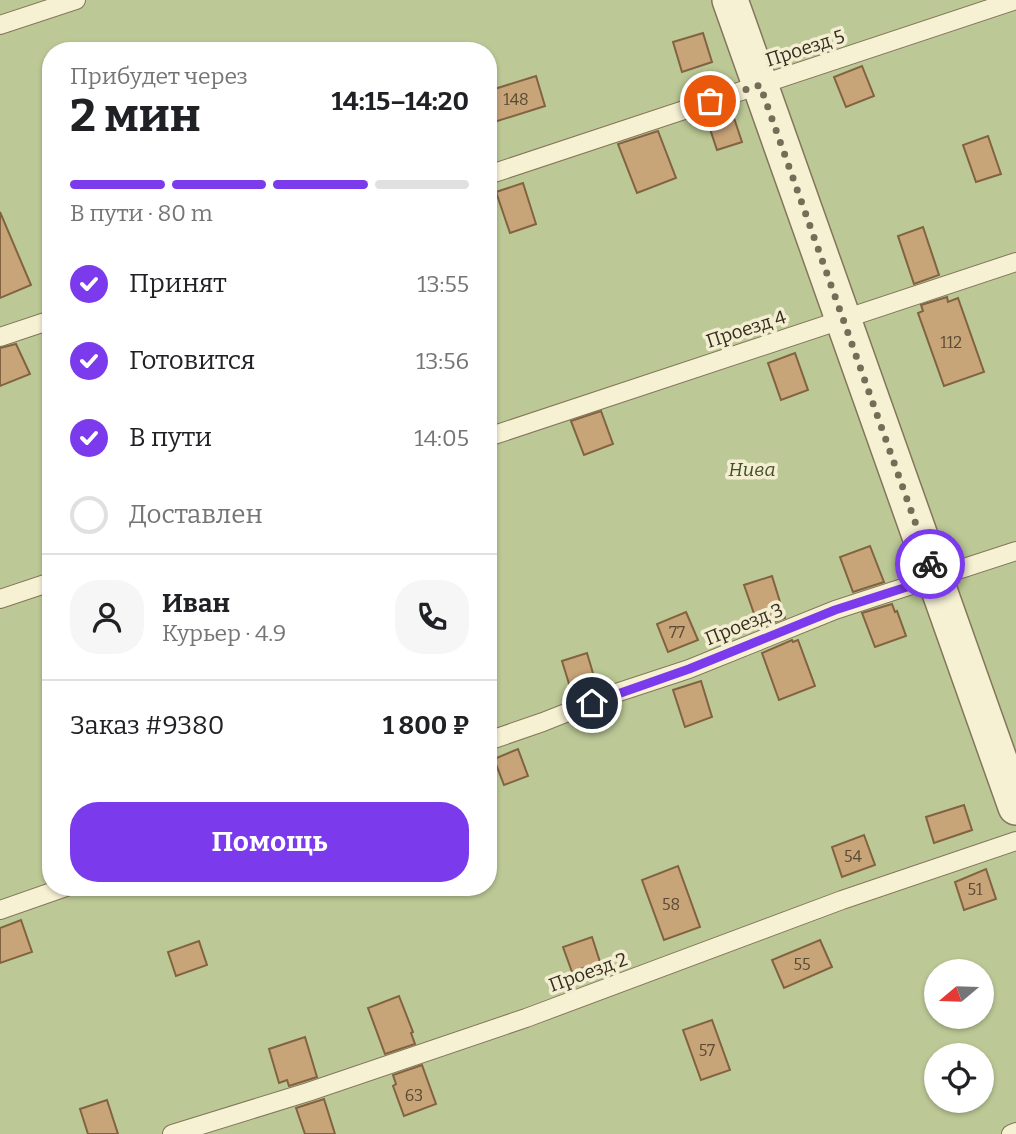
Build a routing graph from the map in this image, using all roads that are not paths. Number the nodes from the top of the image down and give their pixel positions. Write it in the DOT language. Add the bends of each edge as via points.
graph roads {
  1 [pos="76,0"];
  2 [pos="730,0"];
  3 [pos="1016,0"];
  4 [pos="0,25"];
  5 [pos="760,85"];
  6 [pos="497,172"];
  7 [pos="1016,261"];
  8 [pos="842,319"];
  9 [pos="42,323"];
  10 [pos="0,337"];
  11 [pos="497,434"];
  12 [pos="1016,551"];
  13 [pos="935,578"];
  14 [pos="42,585"];
  15 [pos="0,599"];
  16 [pos="497,738"];
  17 [pos="1016,807"];
  18 [pos="1016,841"];
  19 [pos="42,895"];
  20 [pos="0,910"];
  21 [pos="1016,1132"];
  22 [pos="172,1134"];
  23 [pos="1011,1134"];
  1 -- 4 [label="lane"];
  2 -- 5 [label="street"];
  3 -- 5 [label="lane, Проезд 5"];
  5 -- 6 [label="lane, Проезд 5"];
  5 -- 8 [label="street"];
  7 -- 8 [label="lane, Проезд 4"];
  8 -- 11 [label="lane, Проезд 4"];
  8 -- 13 [label="street"];
  9 -- 10 [label="lane"];
  12 -- 13 [label="lane, Проезд 3"];
  13 -- 16 [label="lane, Проезд 3" via="835,610 689,669"];
  13 -- 17 [label="street"];
  14 -- 15 [label="lane"];
  18 -- 22 [label="lane, Проезд 2" via="842,900 526,1018"];
  19 -- 20 [label="lane"];
  21 -- 23 [label="lane"];
}
